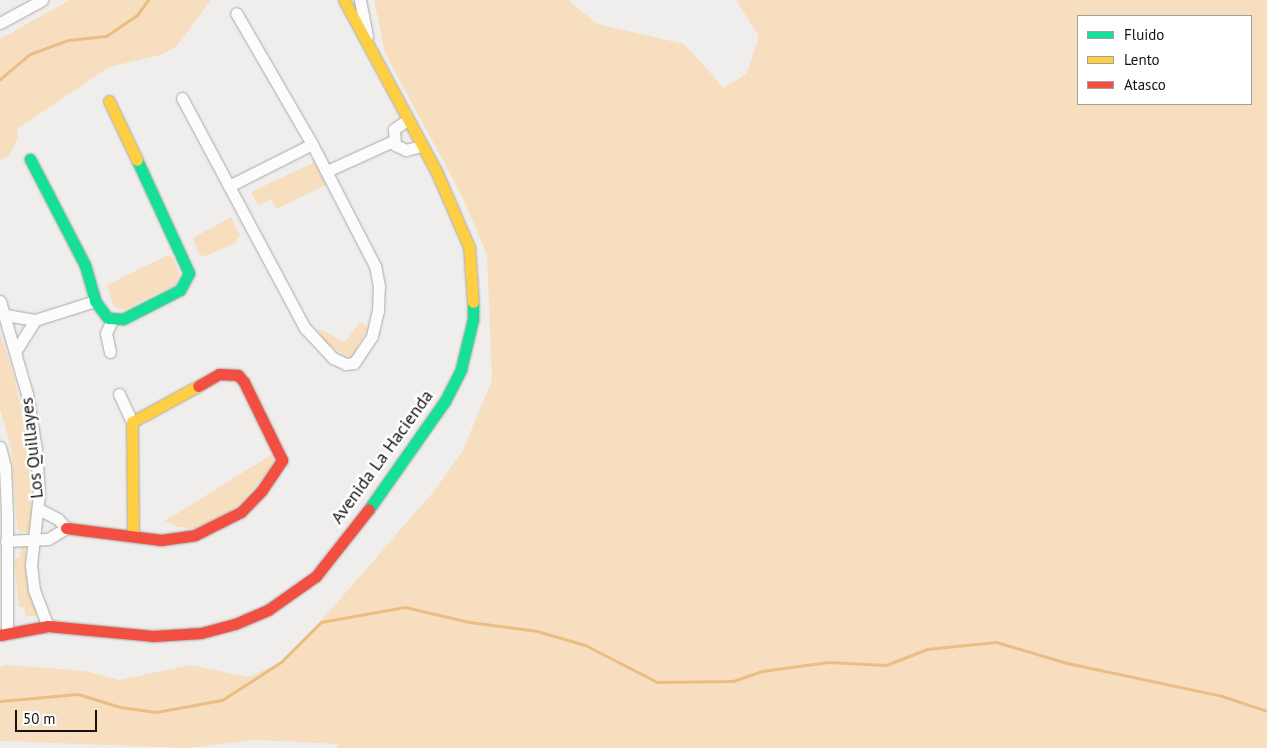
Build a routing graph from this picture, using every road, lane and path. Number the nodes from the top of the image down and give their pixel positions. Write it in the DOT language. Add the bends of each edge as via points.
graph roads {
  1 [pos="42,0"];
  2 [pos="344,0"];
  3 [pos="360,0"];
  4 [pos="236,13"];
  5 [pos="0,23"];
  6 [pos="368,45"];
  7 [pos="182,98"];
  8 [pos="109,101"];
  9 [pos="407,120"];
  10 [pos="393,141"];
  11 [pos="312,144"];
  12 [pos="422,146"];
  13 [pos="30,159"];
  14 [pos="327,171"];
  15 [pos="229,186"];
  16 [pos="0,301"];
  17 [pos="95,301"];
  18 [pos="6,315"];
  19 [pos="35,320"];
  20 [pos="112,320"];
  21 [pos="16,351"];
  22 [pos="110,352"];
  23 [pos="120,394"];
  24 [pos="132,422"];
  25 [pos="0,447"];
  26 [pos="38,509"];
  27 [pos="66,528"];
  28 [pos="133,535"];
  29 [pos="35,539"];
  30 [pos="6,541"];
  31 [pos="48,626"];
  32 [pos="4,633"];
  1 -- 5 [label="street"];
  2 -- 6 [label="street, Avenida La Hacienda"];
  3 -- 6 [label="street, Avenida La Hacienda"];
  4 -- 11 [label="street"];
  6 -- 9 [label="street, Avenida La Hacienda"];
  7 -- 15 [label="street"];
  8 -- 20 [label="street" via="189,273 180,290 123,320"];
  9 -- 10 [label="street" via="394,129"];
  9 -- 12 [label="street, Avenida La Hacienda"];
  10 -- 12 [label="street" via="402,150"];
  10 -- 14 [label="street"];
  11 -- 14 [label="street"];
  11 -- 15 [label="street"];
  12 -- 31 [label="street, Avenida La Hacienda" via="464,229 472,265 473,318 466,353 454,385 376,500 316,576 283,601 243,621 201,633 153,636"];
  13 -- 17 [label="street" via="85,265"];
  14 -- 15 [label="street" via="372,256 379,286 378,312 372,336 360,358 350,364 325,352 308,333"];
  16 -- 18 [label="street, Los Quillayes"];
  17 -- 19 [label="street"];
  17 -- 20 [label="street"];
  18 -- 19 [label="street"];
  18 -- 21 [label="street, Los Quillayes"];
  19 -- 21 [label="street"];
  20 -- 22 [label="street" via="106,333"];
  21 -- 26 [label="street, Los Quillayes" via="36,449"];
  23 -- 24 [label="street"];
  24 -- 28 [label="street"];
  24 -- 28 [label="street" via="219,374 233,373 244,382 282,460 251,501 220,525 195,536 161,540"];
  25 -- 30 [label="street, Los Quillayes" via="5,467"];
  26 -- 27 [label="street" via="58,519"];
  26 -- 29 [label="street, Los Quillayes"];
  27 -- 28 [label="street"];
  27 -- 29 [label="street" via="53,537"];
  29 -- 30 [label="street"];
  29 -- 31 [label="street, Los Quillayes" via="31,565 34,590"];
  30 -- 32 [label="street, Los Quillayes"];
  31 -- 32 [label="street, Avenida La Hacienda"];
}
